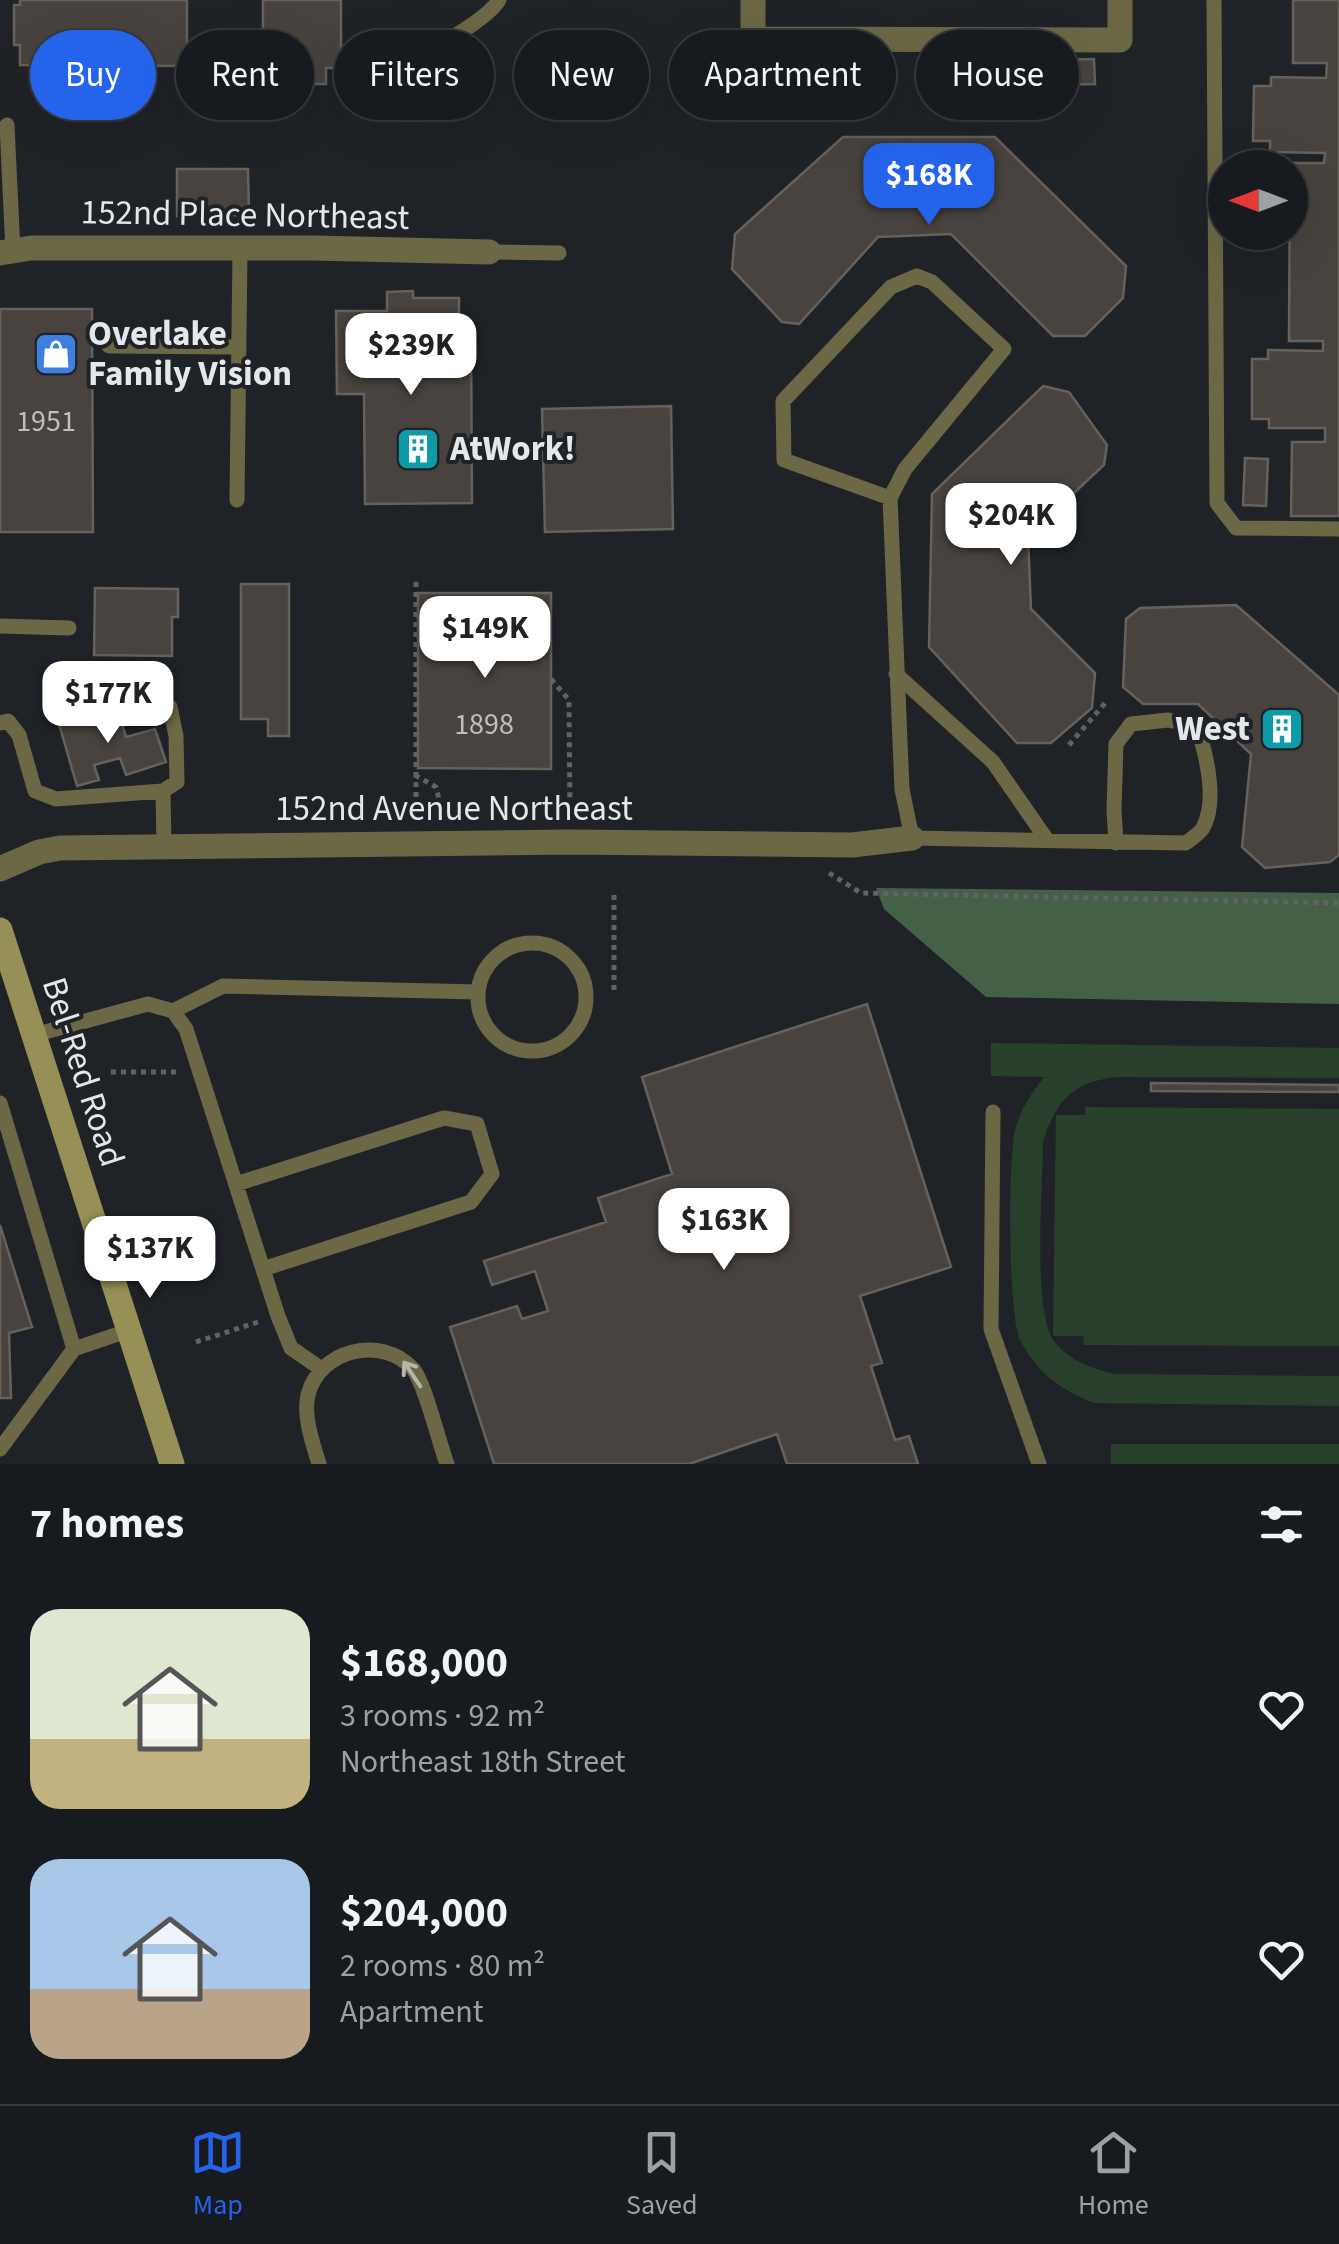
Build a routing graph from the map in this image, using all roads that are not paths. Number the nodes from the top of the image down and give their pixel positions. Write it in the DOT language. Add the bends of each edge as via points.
graph roads {
  1 [pos="498,0"];
  2 [pos="753,0"];
  3 [pos="1120,0"];
  4 [pos="1214,0"];
  5 [pos="461,30"];
  6 [pos="7,125"];
  7 [pos="240,250"];
  8 [pos="489,252"];
  9 [pos="7,253"];
  10 [pos="559,254"];
  11 [pos="108,346"];
  12 [pos="237,347"];
  13 [pos="890,498"];
  14 [pos="237,500"];
  15 [pos="1339,528"];
  16 [pos="0,626"];
  17 [pos="69,628"];
  18 [pos="896,674"];
  19 [pos="170,708"];
  20 [pos="0,724"];
  21 [pos="162,791"];
  22 [pos="912,838"];
  23 [pos="1048,840"];
  24 [pos="1116,843"];
  25 [pos="164,846"];
  26 [pos="0,869"];
  27 [pos="0,930"];
  28 [pos="478,992"];
  29 [pos="173,1011"];
  30 [pos="34,1035"];
  31 [pos="0,1103"];
  32 [pos="993,1112"];
  33 [pos="236,1184"];
  34 [pos="263,1269"];
  35 [pos="130,1330"];
  36 [pos="74,1348"];
  37 [pos="320,1368"];
  38 [pos="0,1449"];
  39 [pos="172,1464"];
  40 [pos="319,1464"];
  41 [pos="446,1464"];
  42 [pos="1039,1464"];
  1 -- 5 [label="lane" via="492,12"];
  2 -- 3 [label="street" via="753,39 1120,40"];
  4 -- 15 [label="lane" via="1217,503 1236,528"];
  6 -- 9 [label="lane"];
  7 -- 8 [label="street, 152nd Place Northeast"];
  7 -- 9 [label="street, 152nd Place Northeast"];
  7 -- 12 [label="lane"];
  8 -- 10 [label="lane"];
  11 -- 12 [label="lane"];
  12 -- 14 [label="lane"];
  13 -- 13 [label="lane" via="905,470 1004,349 932,282 917,276 891,288 783,401 784,460"];
  13 -- 18 [label="lane"];
  16 -- 17 [label="lane"];
  18 -- 22 [label="lane" via="902,789"];
  18 -- 23 [label="lane" via="994,762"];
  19 -- 21 [label="lane" via="177,782"];
  20 -- 21 [label="lane" via="8,722 19,735 36,791 56,800"];
  21 -- 25 [label="lane"];
  22 -- 23 [label="lane"];
  22 -- 25 [label="street, 152nd Avenue Northeast" via="852,845"];
  23 -- 24 [label="lane"];
  24 -- 24 [label="lane" via="1116,744 1130,724 1168,720 1197,726 1209,764 1203,829 1186,844"];
  25 -- 26 [label="street, 152nd Avenue Northeast" via="60,848"];
  27 -- 30 [label="main road, Bel-Red Road"];
  28 -- 28 [label="lane" via="479,1010 497,1039 530,1051 564,1041 584,1013 586,996 573,962 542,944 508,949 493,960"];
  28 -- 29 [label="lane" via="223,986"];
  29 -- 30 [label="lane" via="148,1004"];
  29 -- 33 [label="lane" via="186,1029"];
  30 -- 35 [label="main road, Bel-Red Road"];
  31 -- 36 [label="lane"];
  32 -- 42 [label="lane" via="992,1330"];
  33 -- 34 [label="lane"];
  33 -- 34 [label="lane" via="444,1118 477,1124 492,1174 470,1202"];
  34 -- 37 [label="lane" via="291,1348"];
  35 -- 36 [label="lane"];
  35 -- 39 [label="main road, Bel-Red Road"];
  36 -- 38 [label="lane"];
  37 -- 40 [label="lane" via="307,1397"];
  41 -- 37 [label="lane, one-way" via="416,1372 396,1354 345,1353"];
}
